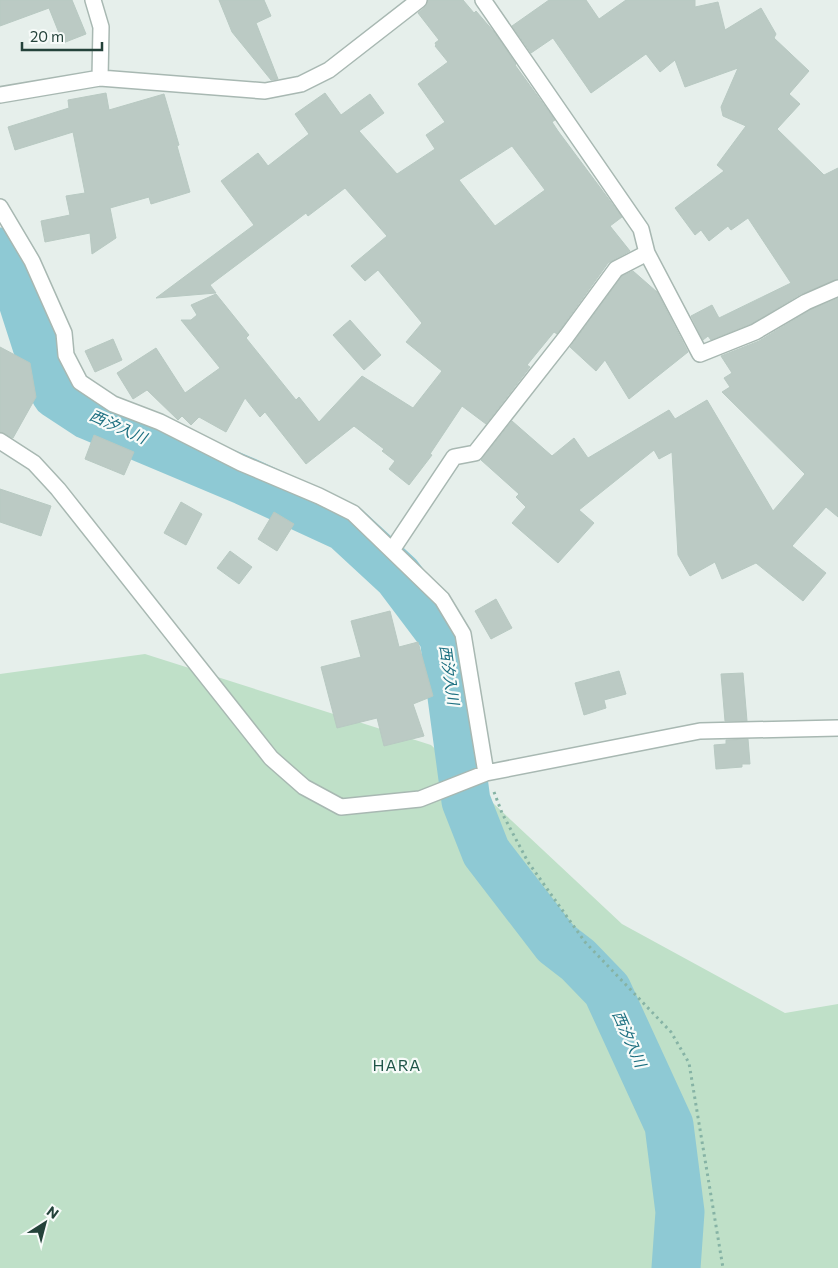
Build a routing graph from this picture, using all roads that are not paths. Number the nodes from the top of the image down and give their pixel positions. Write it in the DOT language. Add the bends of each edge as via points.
graph roads {
  1 [pos="93,0"];
  2 [pos="419,0"];
  3 [pos="483,0"];
  4 [pos="100,78"];
  5 [pos="0,95"];
  6 [pos="0,207"];
  7 [pos="646,253"];
  8 [pos="838,288"];
  9 [pos="0,441"];
  10 [pos="392,550"];
  11 [pos="838,728"];
  12 [pos="486,773"];
  1 -- 4 [label="street" via="101,27"];
  2 -- 4 [label="street" via="329,70 301,84 265,91"];
  3 -- 7 [label="street" via="641,229"];
  4 -- 5 [label="street"];
  6 -- 10 [label="street" via="32,261 64,333 66,355 80,382 114,404 160,422 241,463 353,513"];
  7 -- 8 [label="street" via="700,354 755,332 806,302"];
  7 -- 10 [label="street" via="616,269 475,454 454,456"];
  9 -- 12 [label="street" via="34,463 58,489 271,758 304,787 340,807 420,799"];
  10 -- 12 [label="street" via="442,599 463,634"];
  11 -- 12 [label="street" via="700,731"];
}
